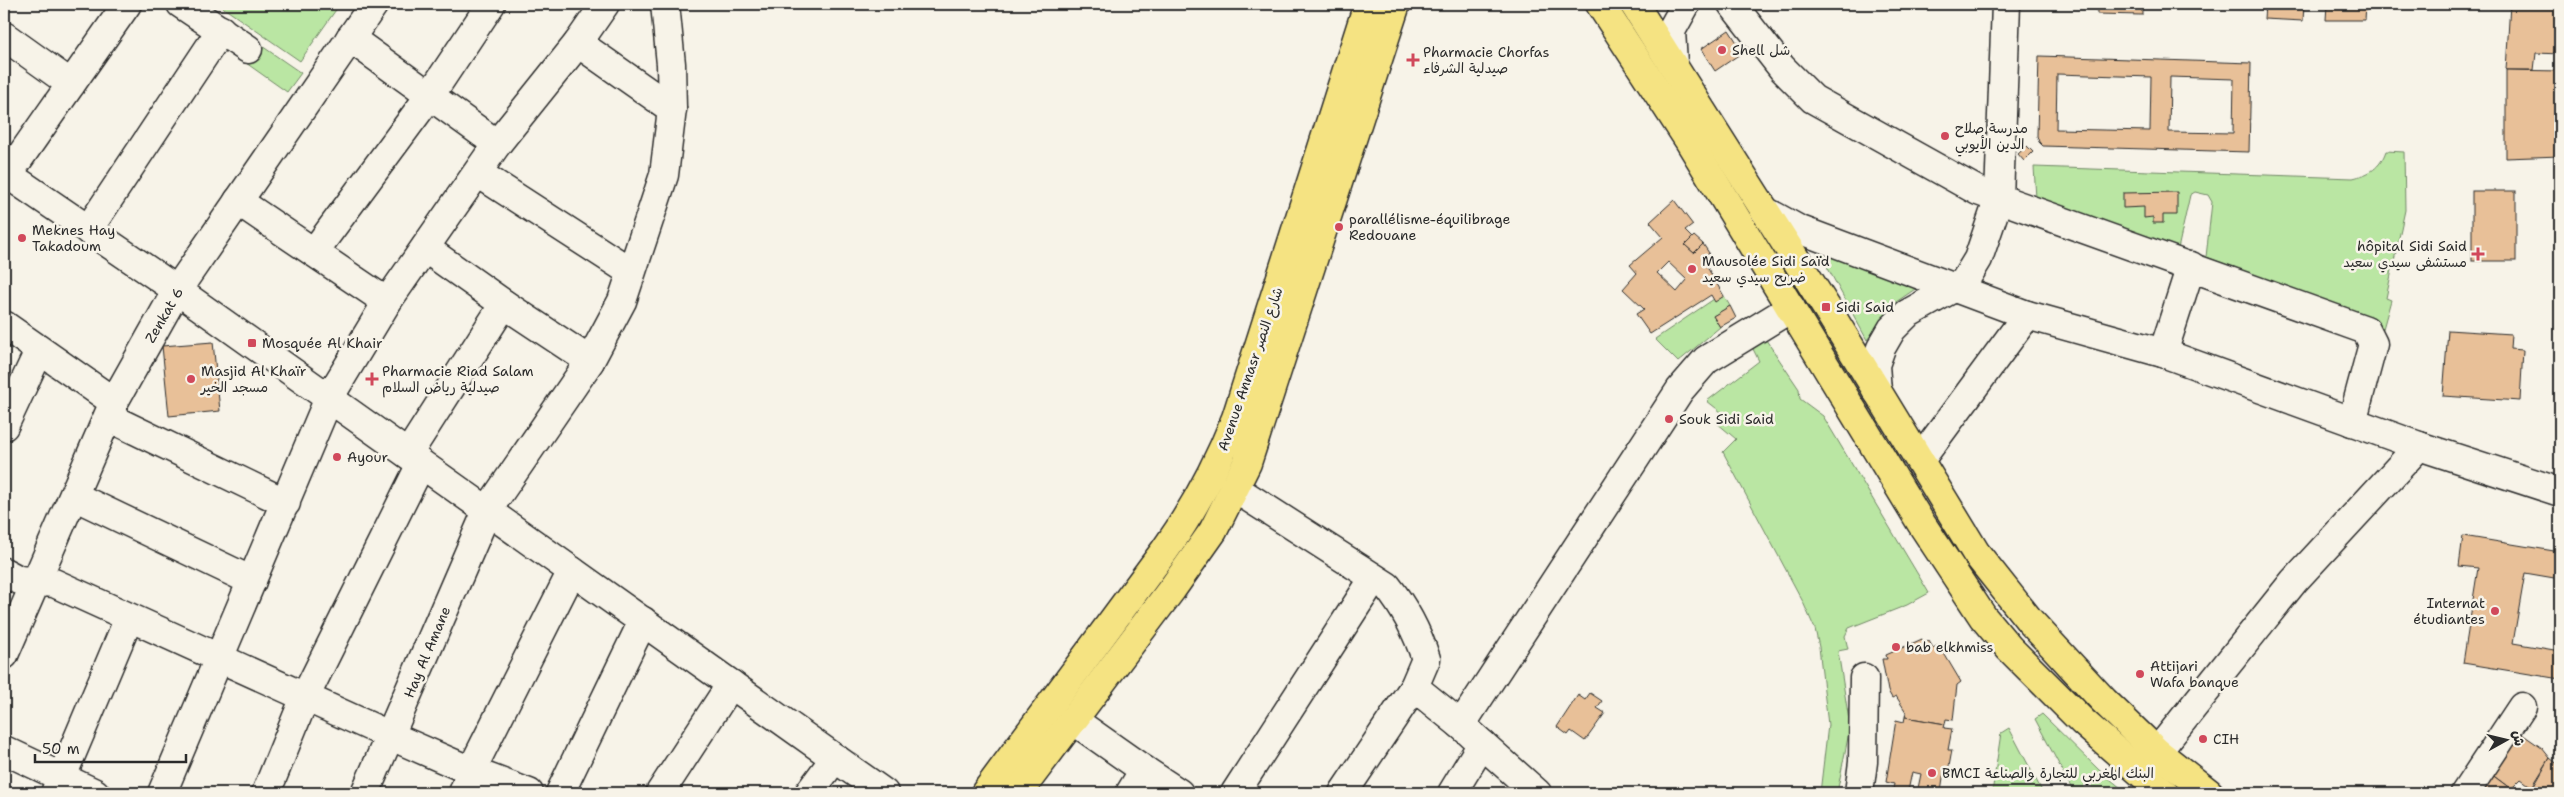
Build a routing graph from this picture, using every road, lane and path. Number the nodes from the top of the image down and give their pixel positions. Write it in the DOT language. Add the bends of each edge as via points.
graph roads {
  1 [pos="127,4"];
  2 [pos="181,4"];
  3 [pos="374,4"];
  4 [pos="491,4"];
  5 [pos="604,4"];
  6 [pos="665,4"];
  7 [pos="1368,4"];
  8 [pos="1396,4"];
  9 [pos="1600,4"];
  10 [pos="1634,4"];
  11 [pos="1686,4"];
  12 [pos="1732,4"];
  13 [pos="2006,4"];
  14 [pos="221,30"];
  15 [pos="4,36"];
  16 [pos="350,38"];
  17 [pos="578,43"];
  18 [pos="248,49"];
  19 [pos="1673,64"];
  20 [pos="71,84"];
  21 [pos="431,94"];
  22 [pos="672,109"];
  23 [pos="497,144"];
  24 [pos="478,173"];
  25 [pos="5,176"];
  26 [pos="1999,198"];
  27 [pos="238,201"];
  28 [pos="1766,212"];
  29 [pos="88,230"];
  30 [pos="425,248"];
  31 [pos="314,252"];
  32 [pos="2191,266"];
  33 [pos="631,272"];
  34 [pos="1958,288"];
  35 [pos="177,290"];
  36 [pos="387,302"];
  37 [pos="504,304"];
  38 [pos="1791,308"];
  39 [pos="2027,314"];
  40 [pos="4,325"];
  41 [pos="39,351"];
  42 [pos="2163,353"];
  43 [pos="590,361"];
  44 [pos="1877,391"];
  45 [pos="329,398"];
  46 [pos="111,409"];
  47 [pos="2352,422"];
  48 [pos="4,426"];
  49 [pos="2419,446"];
  50 [pos="415,459"];
  51 [pos="1920,460"];
  52 [pos="1234,488"];
  53 [pos="2560,492"];
  54 [pos="74,496"];
  55 [pos="286,503"];
  56 [pos="487,511"];
  57 [pos="572,571"];
  58 [pos="4,572"];
  59 [pos="1374,578"];
  60 [pos="35,581"];
  61 [pos="252,582"];
  62 [pos="129,618"];
  63 [pos="643,622"];
  64 [pos="4,655"];
  65 [pos="218,659"];
  66 [pos="1864,678"];
  67 [pos="731,684"];
  68 [pos="1414,687"];
  69 [pos="306,697"];
  70 [pos="2522,707"];
  71 [pos="1073,720"];
  72 [pos="1461,725"];
  73 [pos="391,736"];
  74 [pos="1482,744"];
  75 [pos="4,750"];
  76 [pos="2157,752"];
  77 [pos="835,758"];
  78 [pos="1144,770"];
  79 [pos="467,782"];
  80 [pos="59,785"];
  81 [pos="95,793"];
  82 [pos="162,793"];
  83 [pos="266,793"];
  84 [pos="365,793"];
  85 [pos="529,793"];
  86 [pos="560,793"];
  87 [pos="660,793"];
  88 [pos="809,793"];
  89 [pos="884,793"];
  90 [pos="985,793"];
  91 [pos="1018,793"];
  92 [pos="1130,793"];
  93 [pos="1179,793"];
  94 [pos="1236,793"];
  95 [pos="1343,793"];
  96 [pos="1452,793"];
  97 [pos="1537,793"];
  98 [pos="1859,793"];
  99 [pos="2164,793"];
  100 [pos="2209,793"];
  101 [pos="2465,793"];
  1 -- 20 [label="street"];
  2 -- 14 [label="street"];
  3 -- 16 [label="street, Zenkat 6"];
  4 -- 21 [label="street"];
  5 -- 17 [label="street"];
  6 -- 22 [label="street, Hay Al Amane"];
  7 -- 90 [label="main road, Avenue Annasr شارع النصر" via="1236,418 1219,461 1192,513 1166,550"];
  8 -- 52 [label="main road, Avenue Annasr شارع النصر" via="1247,463"];
  9 -- 38 [label="main road" via="1688,139"];
  10 -- 19 [label="main road"];
  11 -- 19 [label="street" via="1671,31"];
  12 -- 26 [label="street" via="1782,68 1813,99 1978,191"];
  13 -- 26 [label="street"];
  14 -- 18 [label="street"];
  14 -- 29 [label="street"];
  15 -- 20 [label="street"];
  16 -- 21 [label="street"];
  16 -- 27 [label="street, Zenkat 6"];
  17 -- 22 [label="street"];
  17 -- 23 [label="street"];
  19 -- 28 [label="main road"];
  20 -- 25 [label="street"];
  21 -- 23 [label="street"];
  21 -- 31 [label="street"];
  22 -- 33 [label="street, Hay Al Amane" via="664,175"];
  23 -- 24 [label="street"];
  24 -- 30 [label="street"];
  24 -- 33 [label="street"];
  25 -- 29 [label="street"];
  26 -- 32 [label="street"];
  26 -- 34 [label="street" via="1972,272"];
  27 -- 31 [label="street"];
  27 -- 35 [label="street, Zenkat 6"];
  28 -- 34 [label="street" via="1798,229"];
  28 -- 44 [label="main road"];
  29 -- 35 [label="street"];
  30 -- 36 [label="street"];
  30 -- 37 [label="street"];
  31 -- 36 [label="street"];
  32 -- 42 [label="street"];
  32 -- 47 [label="street" via="2366,330 2373,344"];
  33 -- 43 [label="street, Hay Al Amane" via="622,301"];
  34 -- 39 [label="street"];
  34 -- 44 [label="street" via="1925,302 1906,314 1892,329 1875,365"];
  35 -- 45 [label="street"];
  35 -- 46 [label="street, Zenkat 6"];
  36 -- 45 [label="street"];
  37 -- 43 [label="street"];
  37 -- 50 [label="street"];
  38 -- 72 [label="street" via="1706,360 1680,390"];
  38 -- 99 [label="main road" via="1921,523 1983,617 2009,648 2083,722"];
  39 -- 42 [label="street"];
  39 -- 51 [label="street"];
  40 -- 41 [label="street"];
  41 -- 46 [label="street"];
  41 -- 48 [label="street"];
  42 -- 47 [label="street"];
  43 -- 56 [label="street, Hay Al Amane"];
  44 -- 51 [label="main road"];
  45 -- 50 [label="street"];
  45 -- 55 [label="street"];
  46 -- 54 [label="street, Zenkat 6"];
  46 -- 55 [label="street"];
  47 -- 49 [label="street"];
  49 -- 53 [label="street"];
  49 -- 76 [label="street" via="2294,581"];
  50 -- 56 [label="street"];
  50 -- 69 [label="street"];
  51 -- 76 [label="main road" via="1976,553 2030,622"];
  52 -- 59 [label="street"];
  52 -- 71 [label="main road, Avenue Annasr شارع النصر" via="1212,531 1172,589"];
  54 -- 60 [label="street, Zenkat 6"];
  54 -- 61 [label="street"];
  55 -- 61 [label="street"];
  56 -- 57 [label="street"];
  56 -- 73 [label="street, Hay Al Amane"];
  57 -- 63 [label="street"];
  57 -- 79 [label="street"];
  58 -- 60 [label="street" via="19,580"];
  59 -- 68 [label="street" via="1395,596 1421,645 1426,659"];
  59 -- 94 [label="street"];
  60 -- 62 [label="street" via="54,583"];
  60 -- 64 [label="street, Zenkat 6"];
  61 -- 65 [label="street"];
  62 -- 65 [label="street"];
  62 -- 80 [label="street"];
  63 -- 67 [label="street"];
  63 -- 86 [label="street"];
  65 -- 69 [label="street"];
  65 -- 82 [label="street"];
  66 -- 98 [label="street" via="1863,762"];
  67 -- 77 [label="street"];
  67 -- 87 [label="street"];
  68 -- 72 [label="street"];
  68 -- 95 [label="street"];
  69 -- 73 [label="street"];
  69 -- 83 [label="street"];
  70 -- 101 [label="street"];
  71 -- 78 [label="street"];
  71 -- 91 [label="main road, Avenue Annasr شارع النصر"];
  72 -- 74 [label="street"];
  73 -- 79 [label="street"];
  73 -- 84 [label="street, Hay Al Amane"];
  74 -- 96 [label="street"];
  74 -- 97 [label="street"];
  75 -- 80 [label="street"];
  76 -- 100 [label="main road"];
  77 -- 88 [label="street"];
  77 -- 89 [label="street"];
  78 -- 92 [label="street"];
  78 -- 93 [label="street"];
  79 -- 85 [label="street"];
  80 -- 81 [label="street"];
}
